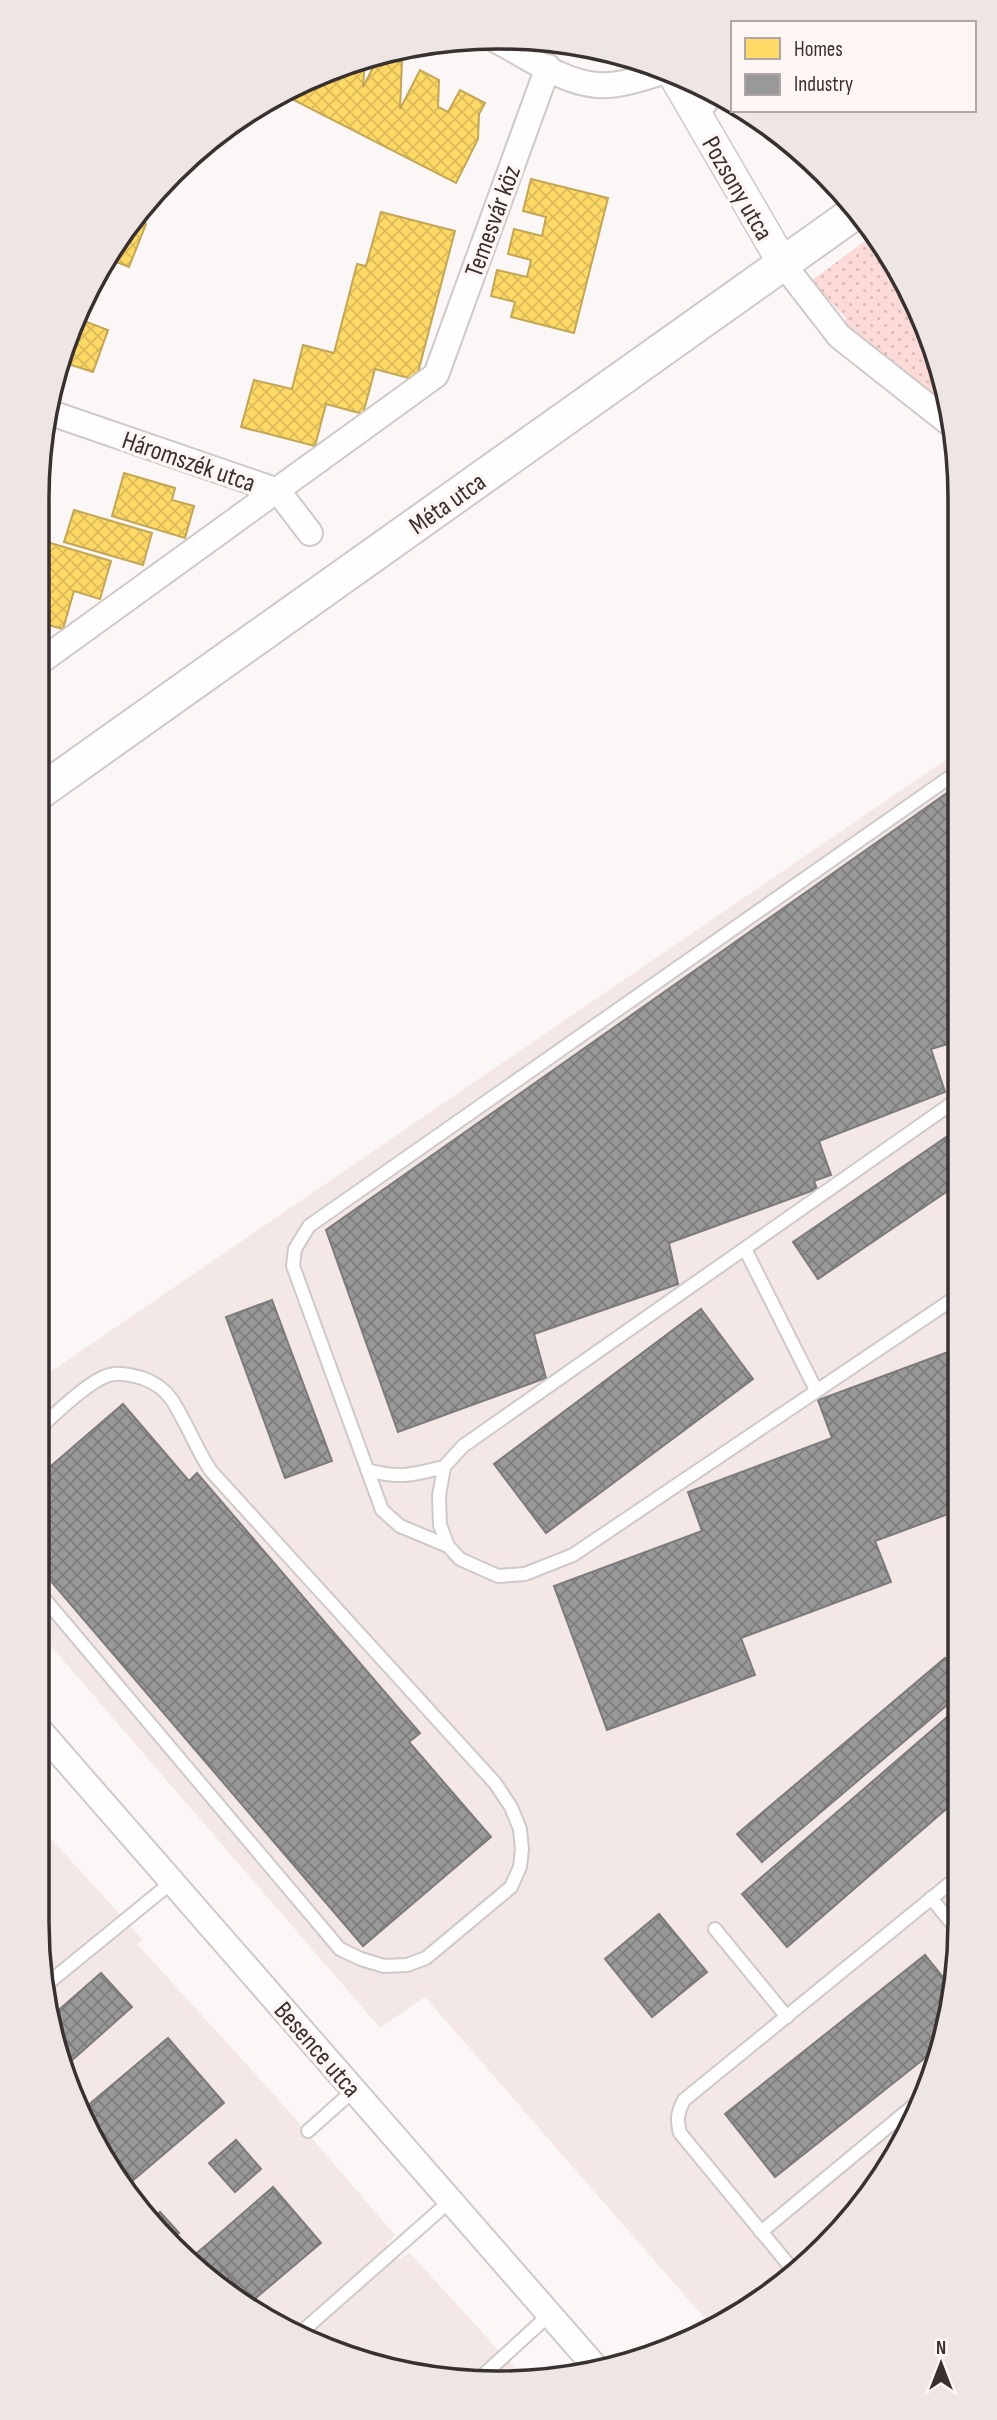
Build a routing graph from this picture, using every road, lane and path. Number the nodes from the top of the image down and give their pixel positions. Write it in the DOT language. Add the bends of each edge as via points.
graph roads {
  1 [pos="514,50"];
  2 [pos="548,67"];
  3 [pos="650,76"];
  4 [pos="704,104"];
  5 [pos="849,217"];
  6 [pos="783,265"];
  7 [pos="57,415"];
  8 [pos="940,415"];
  9 [pos="278,491"];
  10 [pos="310,533"];
  11 [pos="49,654"];
  12 [pos="948,778"];
  13 [pos="49,785"];
  14 [pos="948,1106"];
  15 [pos="745,1249"];
  16 [pos="948,1302"];
  17 [pos="816,1390"];
  18 [pos="49,1420"];
  19 [pos="444,1467"];
  20 [pos="367,1470"];
  21 [pos="448,1546"];
  22 [pos="49,1604"];
  23 [pos="49,1741"];
  24 [pos="172,1882"];
  25 [pos="948,1885"];
  26 [pos="931,1898"];
  27 [pos="948,1919"];
  28 [pos="715,1929"];
  29 [pos="53,1979"];
  30 [pos="787,2017"];
  31 [pos="354,2090"];
  32 [pos="906,2112"];
  33 [pos="308,2131"];
  34 [pos="450,2201"];
  35 [pos="761,2232"];
  36 [pos="788,2264"];
  37 [pos="549,2315"];
  38 [pos="306,2328"];
  39 [pos="590,2361"];
  40 [pos="488,2371"];
  1 -- 2 [label="street"];
  2 -- 3 [label="street" via="574,80 599,85"];
  2 -- 9 [label="street, Temesvár köz" via="436,375"];
  4 -- 6 [label="street, Pozsony utca"];
  5 -- 6 [label="main road, Méta utca"];
  6 -- 8 [label="street" via="839,336"];
  6 -- 13 [label="main road, Méta utca"];
  7 -- 9 [label="street, Háromszék utca"];
  9 -- 10 [label="street, Háromszék utca"];
  9 -- 11 [label="street"];
  12 -- 20 [label="lane" via="309,1226 295,1249 293,1266"];
  14 -- 15 [label="lane"];
  15 -- 17 [label="lane"];
  15 -- 19 [label="lane" via="463,1446"];
  16 -- 17 [label="lane"];
  17 -- 21 [label="lane" via="573,1555 525,1574 498,1576 460,1559"];
  18 -- 22 [label="lane" via="97,1380 113,1374 133,1376 162,1389 211,1472 495,1783 520,1829 520,1867 511,1887 426,1958 407,1965 384,1966 340,1948"];
  19 -- 20 [label="lane" via="392,1477"];
  19 -- 21 [label="lane" via="440,1525"];
  20 -- 21 [label="lane" via="382,1510 400,1526"];
  23 -- 24 [label="street, Besence utca"];
  24 -- 29 [label="lane"];
  24 -- 31 [label="street, Besence utca"];
  25 -- 26 [label="lane"];
  26 -- 27 [label="lane"];
  26 -- 30 [label="lane"];
  28 -- 30 [label="lane"];
  30 -- 35 [label="lane" via="684,2100 678,2111 680,2133"];
  31 -- 33 [label="lane"];
  31 -- 34 [label="street, Besence utca"];
  32 -- 35 [label="lane"];
  34 -- 37 [label="street, Besence utca"];
  34 -- 38 [label="lane"];
  35 -- 36 [label="lane"];
  37 -- 39 [label="street, Besence utca"];
  37 -- 40 [label="lane"];
}
